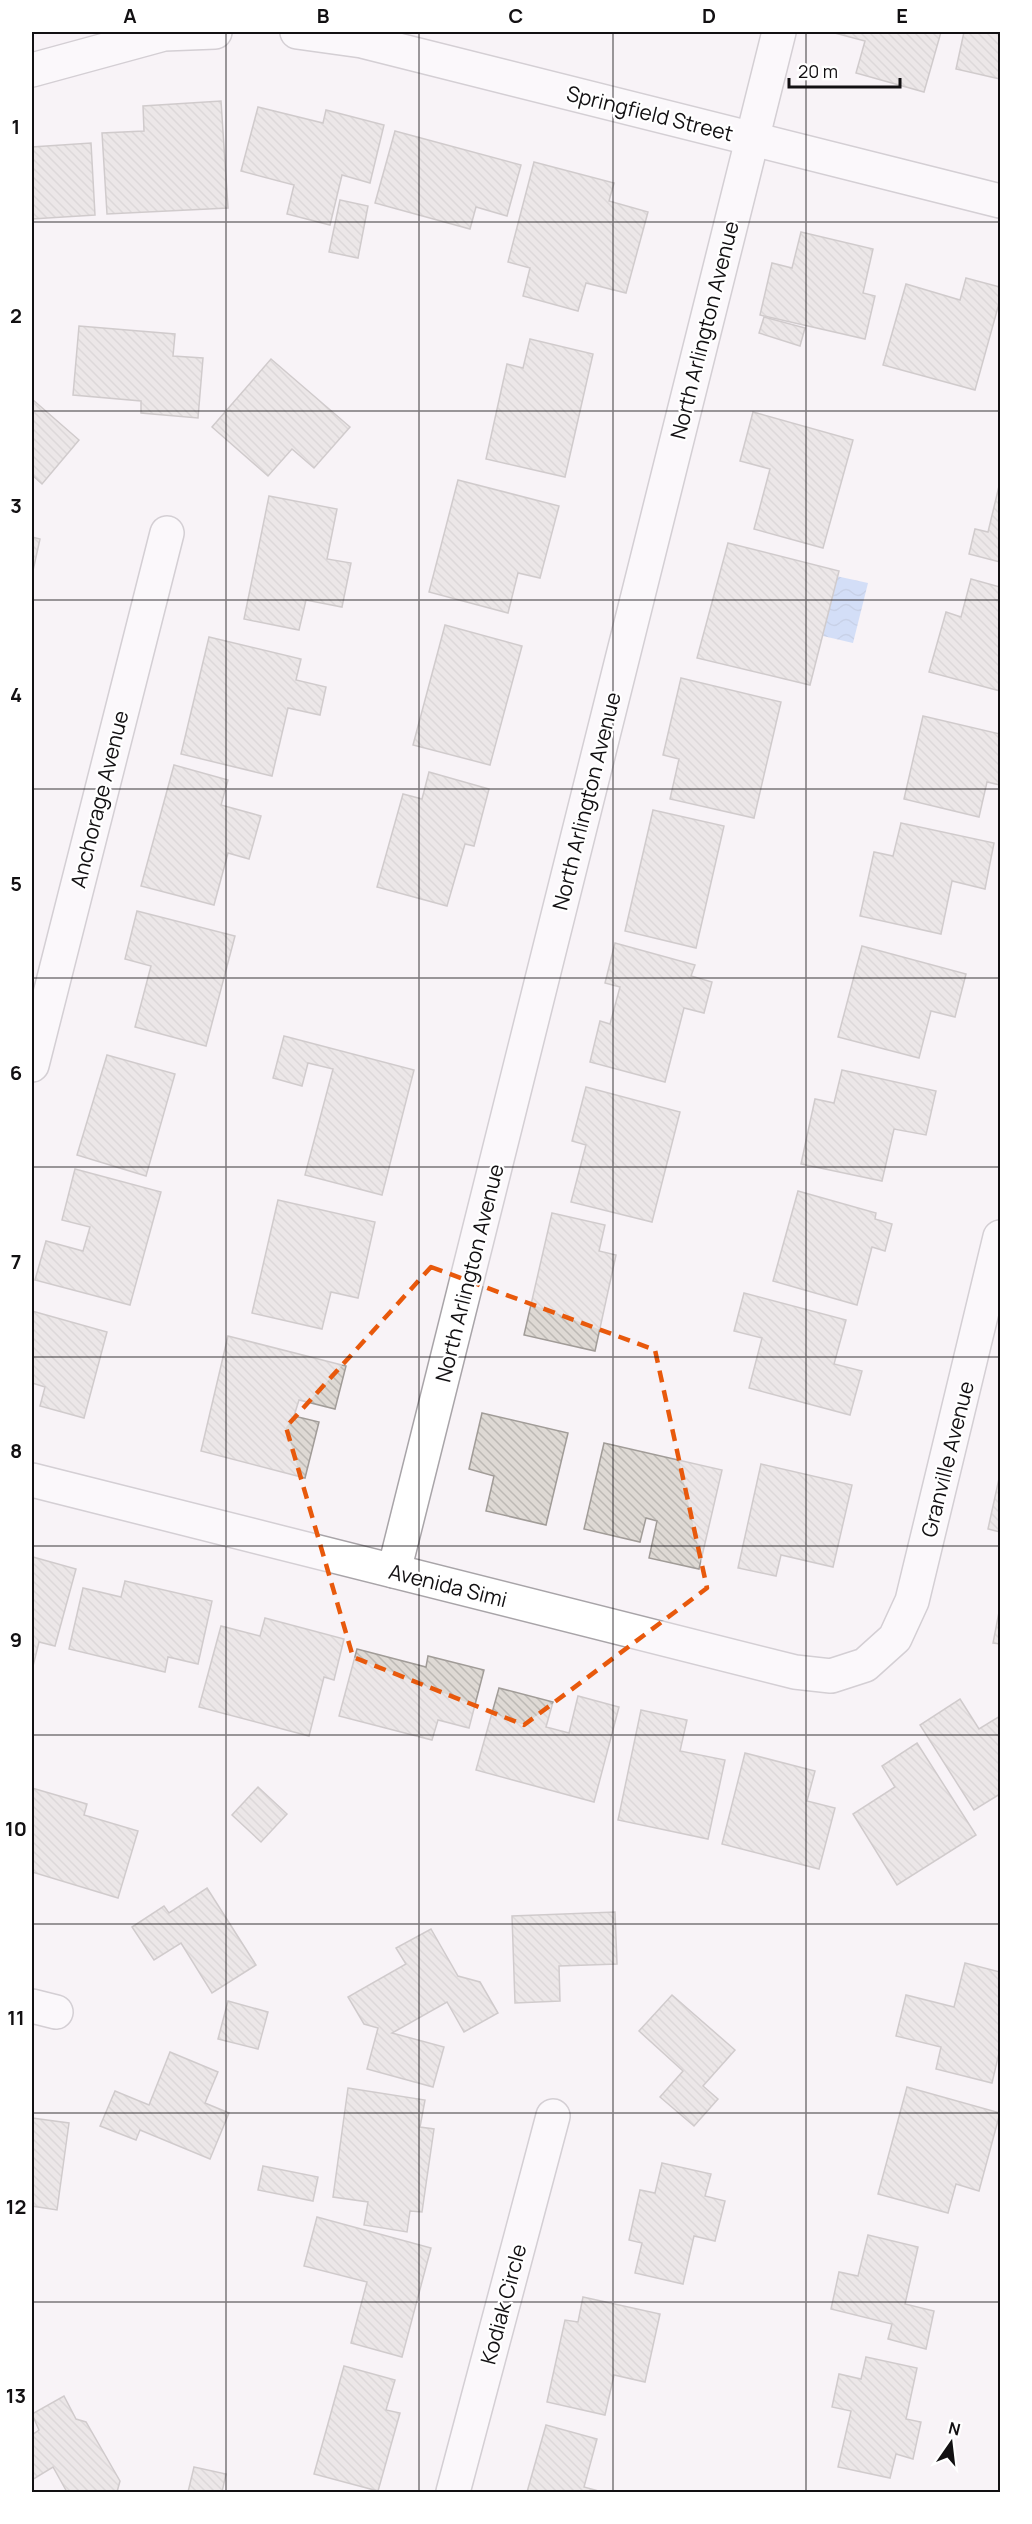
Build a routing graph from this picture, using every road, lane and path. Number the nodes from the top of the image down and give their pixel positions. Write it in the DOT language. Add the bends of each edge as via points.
graph roads {
  1 [pos="214,32"];
  2 [pos="297,32"];
  3 [pos="779,32"];
  4 [pos="32,70"];
  5 [pos="752,138"];
  6 [pos="1000,201"];
  7 [pos="167,532"];
  8 [pos="32,1065"];
  9 [pos="1000,1238"];
  10 [pos="32,1480"];
  11 [pos="394,1571"];
  12 [pos="865,1665"];
  13 [pos="553,2116"];
  14 [pos="453,2493"];
  1 -- 4 [label="street" via="164,34"];
  2 -- 5 [label="street, Springfield Street" via="362,41"];
  3 -- 5 [label="street, North Arlington Avenue"];
  5 -- 6 [label="street, Springfield Street"];
  5 -- 11 [label="street, North Arlington Avenue"];
  7 -- 8 [label="street, Anchorage Avenue"];
  9 -- 12 [label="street, Granville Avenue" via="912,1601 895,1638"];
  10 -- 11 [label="street, Avenida Simi"];
  11 -- 12 [label="street, Avenida Simi" via="795,1672 831,1676"];
  13 -- 14 [label="street, Kodiak Circle"];
}
